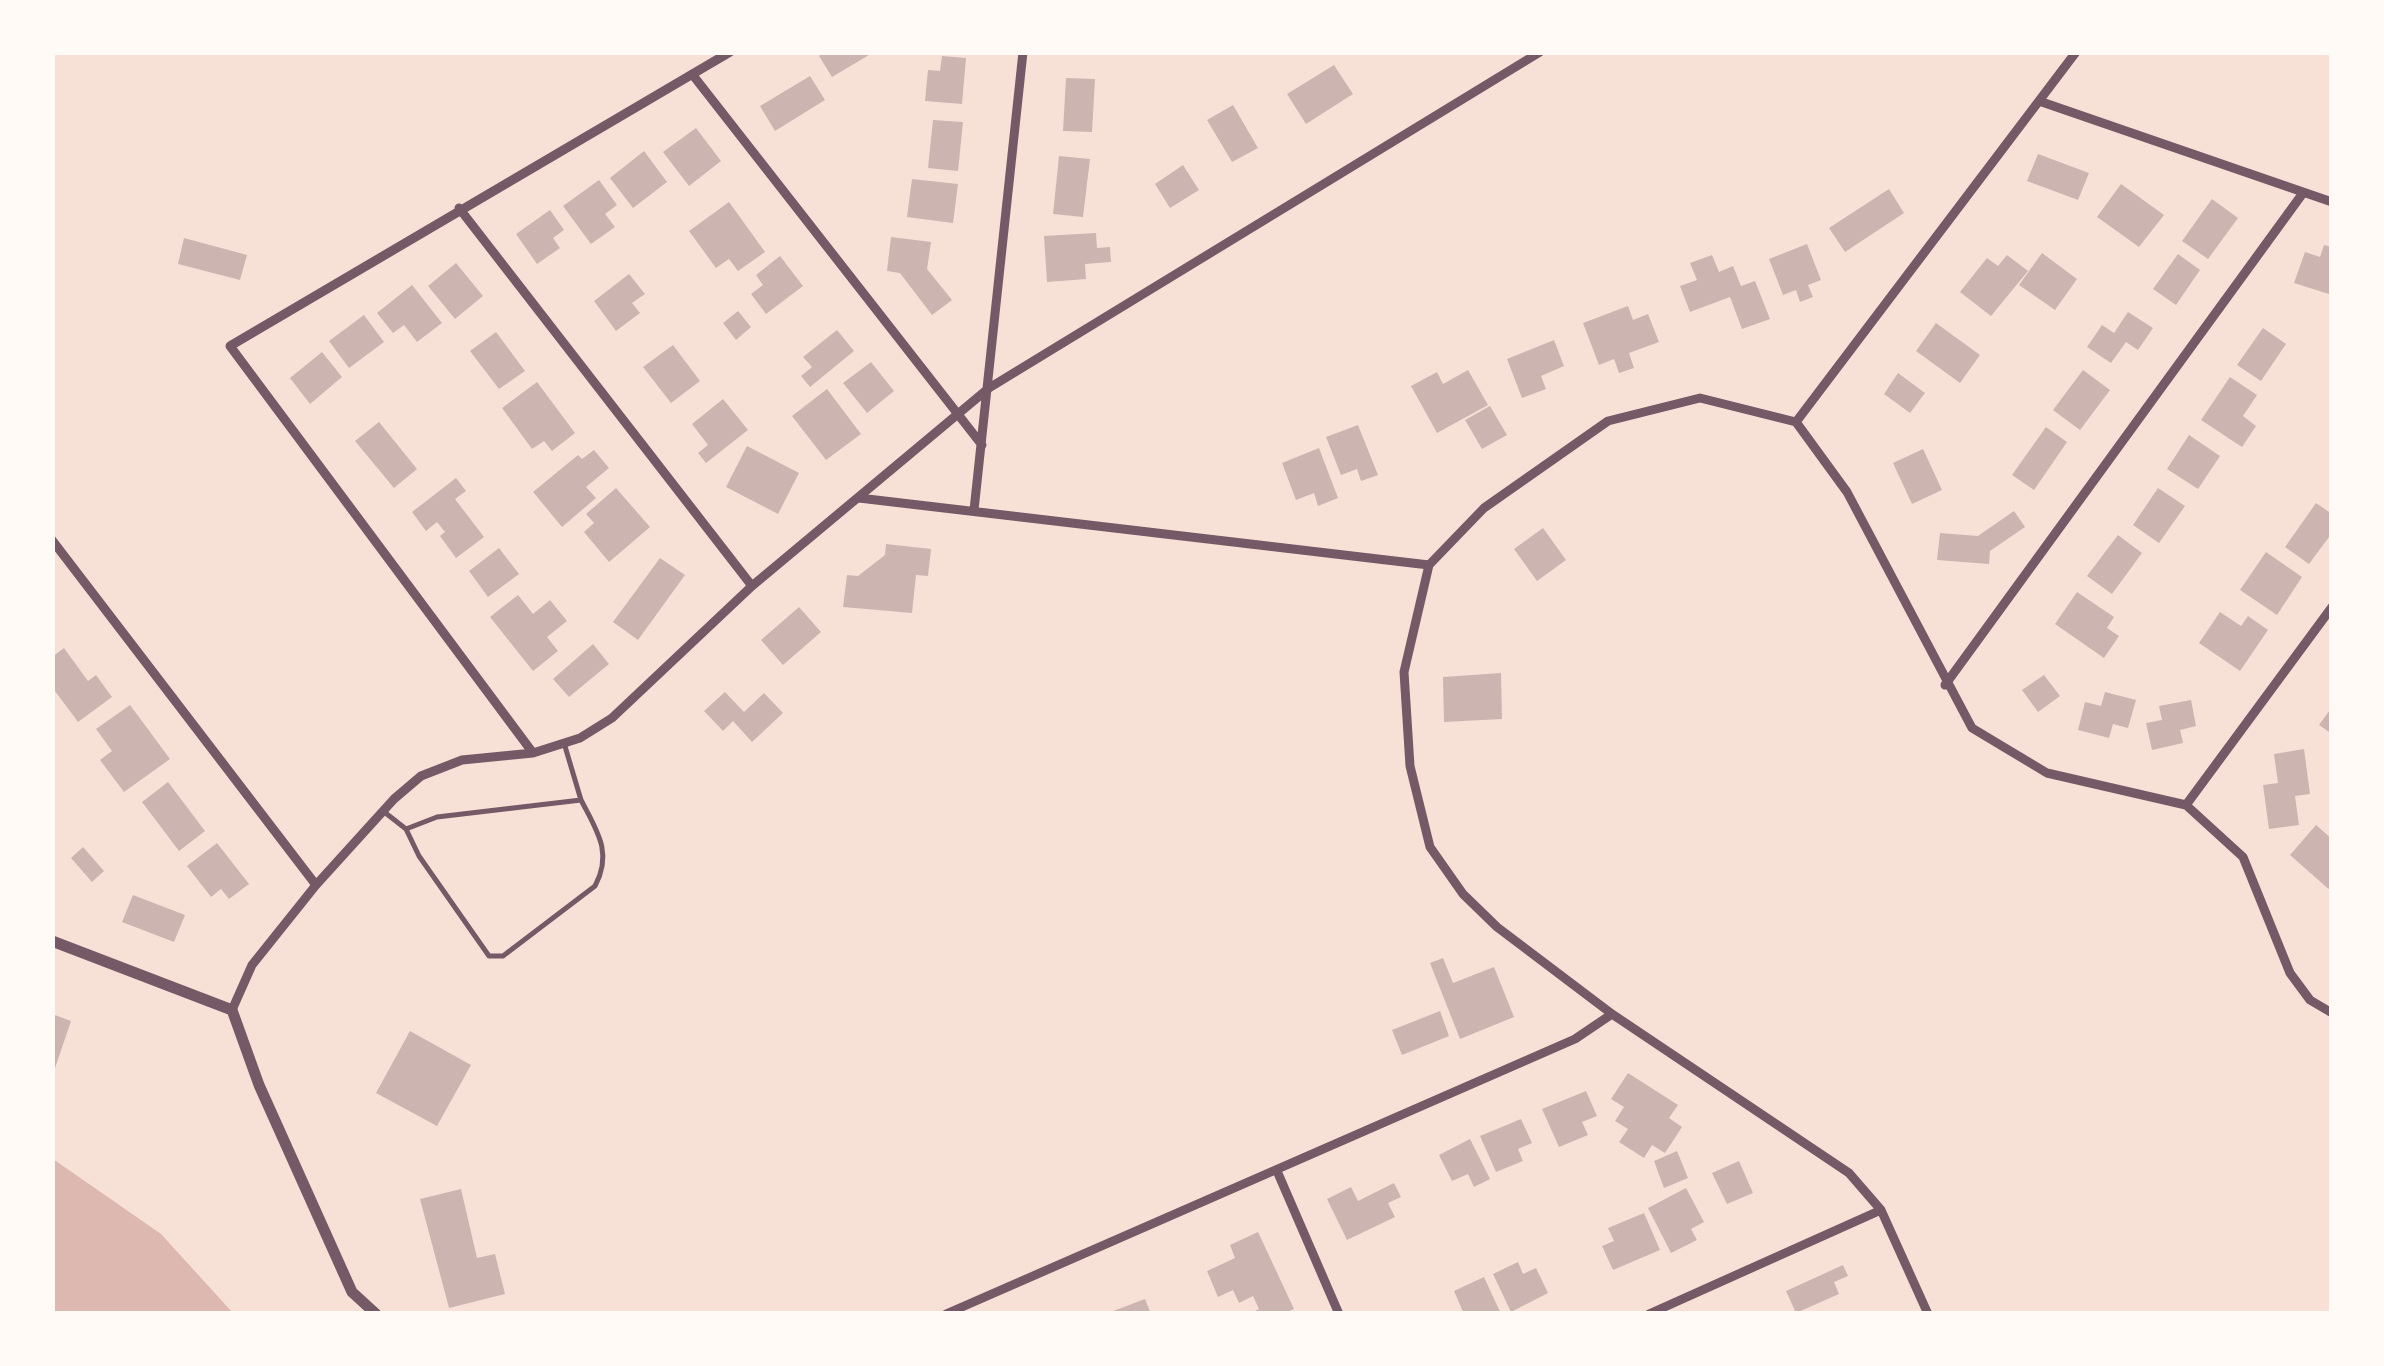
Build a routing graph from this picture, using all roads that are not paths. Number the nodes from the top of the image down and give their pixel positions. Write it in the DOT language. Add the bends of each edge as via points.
graph roads {
  1 [pos="730,52"];
  2 [pos="1023,52"];
  3 [pos="1540,52"];
  4 [pos="2076,52"];
  5 [pos="692,74"];
  6 [pos="2040,101"];
  7 [pos="2304,193"];
  8 [pos="2332,202"];
  9 [pos="458,208"];
  10 [pos="988,388"];
  11 [pos="956,413"];
  12 [pos="1796,422"];
  13 [pos="982,445"];
  14 [pos="859,498"];
  15 [pos="974,510"];
  16 [pos="52,540"];
  17 [pos="1429,564"];
  18 [pos="752,586"];
  19 [pos="2332,607"];
  20 [pos="1945,685"];
  21 [pos="564,743"];
  22 [pos="533,752"];
  23 [pos="581,800"];
  24 [pos="2186,805"];
  25 [pos="383,811"];
  26 [pos="406,829"];
  27 [pos="316,885"];
  28 [pos="52,941"];
  29 [pos="232,1010"];
  30 [pos="2332,1013"];
  31 [pos="1612,1014"];
  32 [pos="1276,1171"];
  33 [pos="1880,1210"];
  34 [pos="376,1314"];
  35 [pos="946,1314"];
  36 [pos="1339,1314"];
  37 [pos="1648,1314"];
  38 [pos="1928,1314"];
  1 -- 5 [label="street"];
  2 -- 10 [label="street"];
  3 -- 10 [label="street"];
  4 -- 6 [label="street"];
  5 -- 9 [label="street"];
  5 -- 11 [label="street"];
  6 -- 7 [label="street"];
  6 -- 12 [label="street"];
  7 -- 8 [label="street"];
  7 -- 20 [label="street"];
  9 -- 18 [label="street"];
  9 -- 22 [label="street" via="230,346"];
  10 -- 11 [label="street"];
  10 -- 13 [label="street"];
  11 -- 13 [label="street"];
  11 -- 14 [label="street"];
  12 -- 17 [label="street" via="1700,398 1608,421 1484,508"];
  12 -- 20 [label="street" via="1846,492"];
  13 -- 15 [label="street"];
  14 -- 15 [label="street"];
  14 -- 18 [label="street"];
  15 -- 17 [label="street"];
  16 -- 27 [label="street"];
  17 -- 31 [label="street" via="1404,672 1410,766 1430,847 1463,894 1498,927"];
  18 -- 21 [label="street" via="612,718"];
  19 -- 24 [label="street"];
  20 -- 24 [label="street" via="1972,728 2048,773"];
  21 -- 22 [label="street"];
  21 -- 23 [label="lane"];
  22 -- 25 [label="street" via="462,760 420,776"];
  23 -- 26 [label="lane" via="437,817"];
  23 -- 26 [label="lane" via="606,852 603,872 595,886 504,956 489,956"];
  24 -- 30 [label="street" via="2243,856 2290,972 2310,1000"];
  25 -- 26 [label="lane"];
  25 -- 27 [label="street"];
  27 -- 29 [label="street" via="252,965"];
  28 -- 29 [label="street"];
  29 -- 34 [label="street" via="352,1292"];
  31 -- 32 [label="street" via="1575,1039"];
  31 -- 33 [label="street" via="1849,1173"];
  32 -- 35 [label="street"];
  32 -- 36 [label="street"];
  33 -- 37 [label="street"];
  33 -- 38 [label="street"];
}
